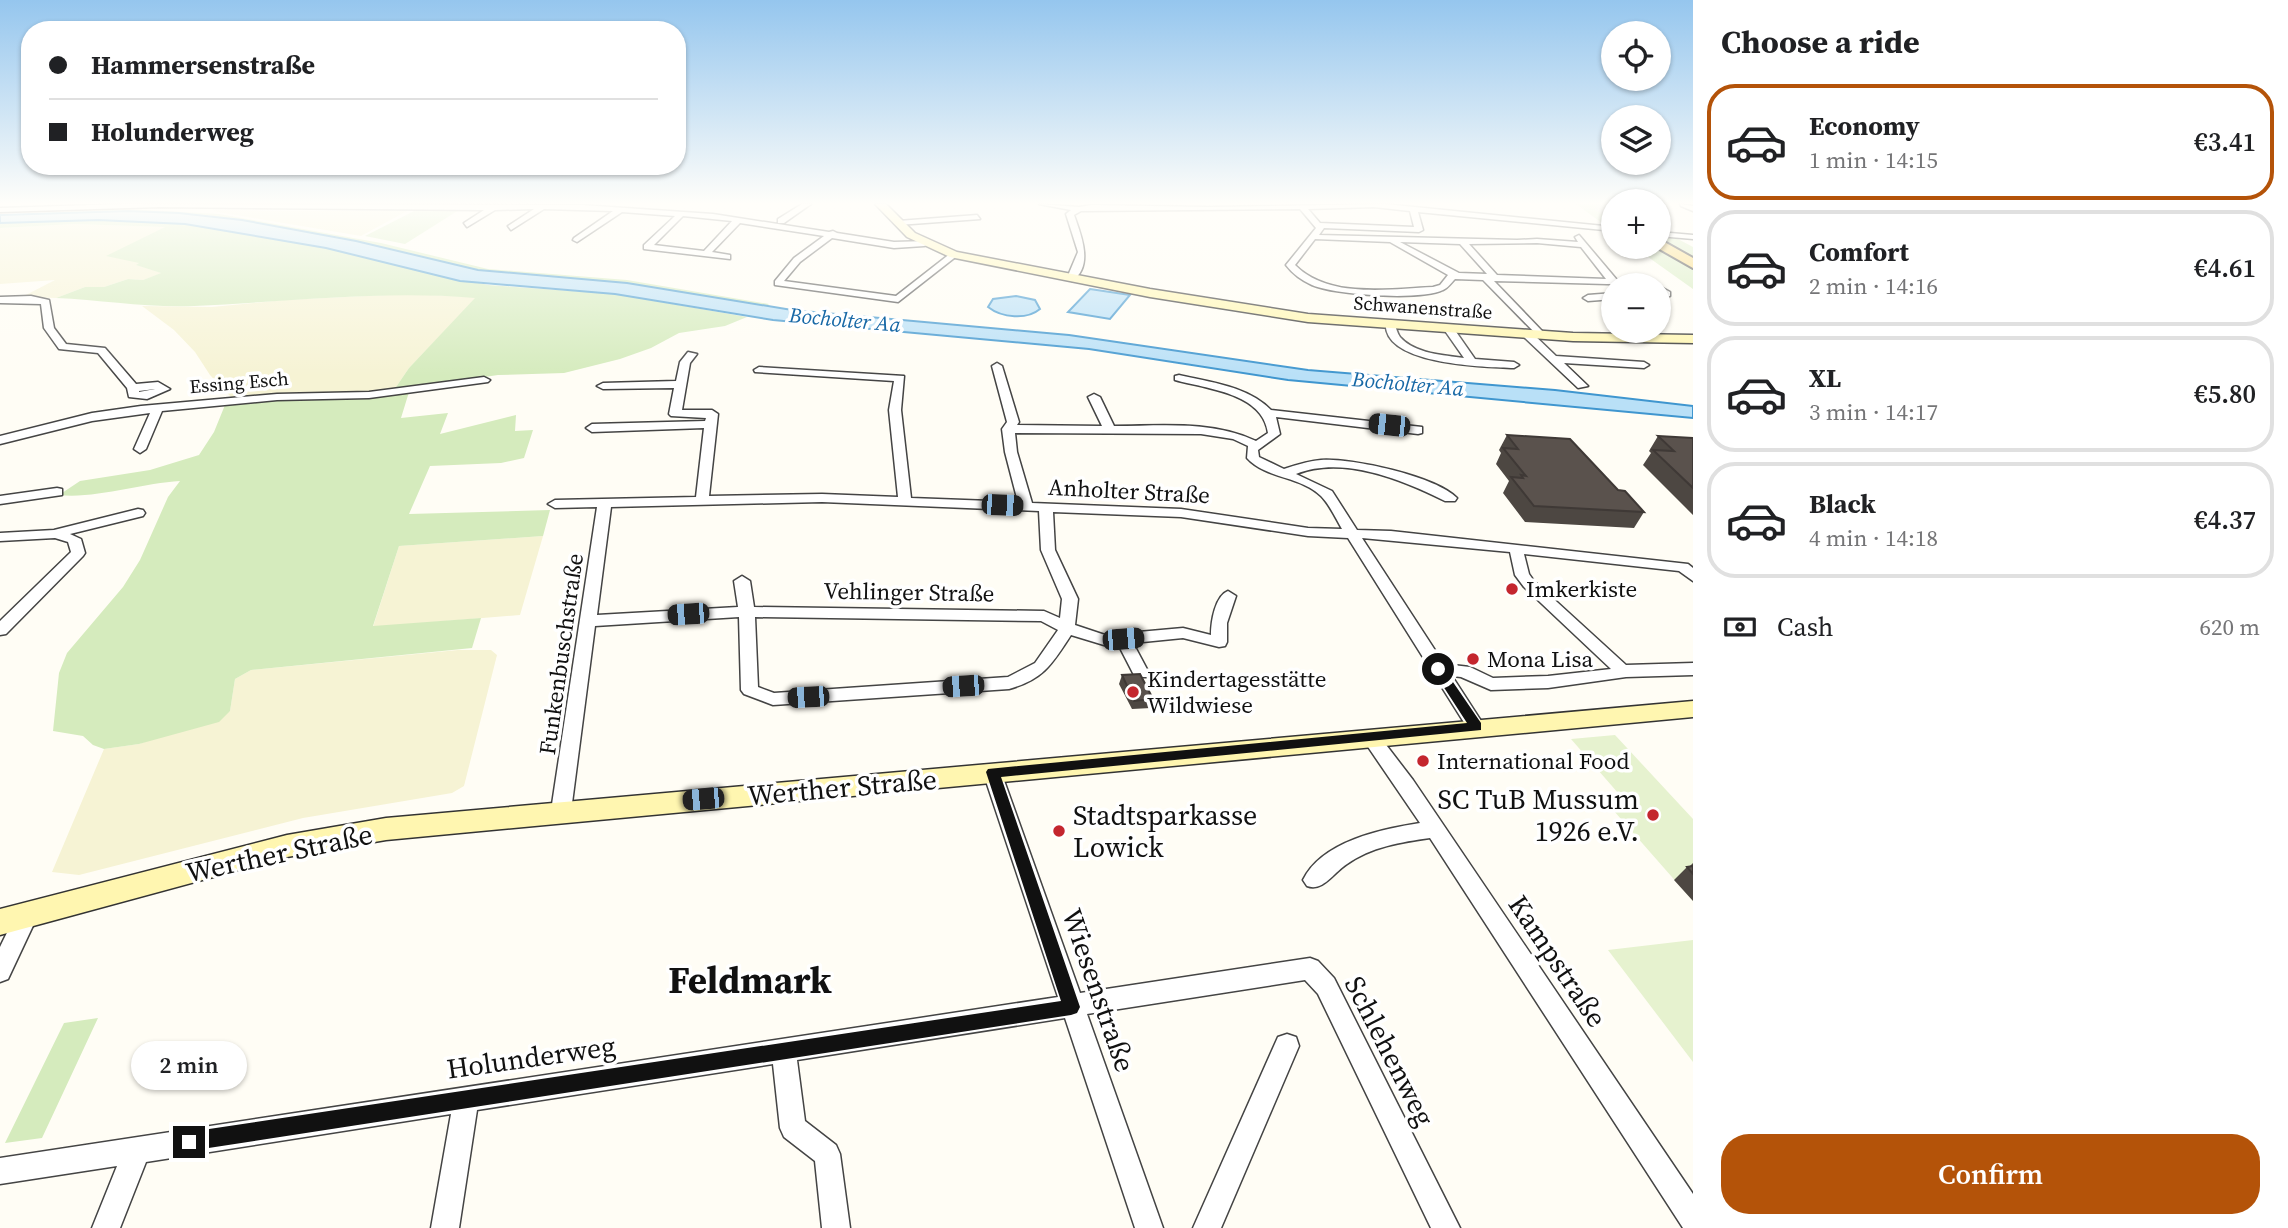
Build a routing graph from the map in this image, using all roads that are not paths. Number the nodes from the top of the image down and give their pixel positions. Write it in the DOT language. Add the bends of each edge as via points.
graph roads {
  1 [pos="797,261"];
  2 [pos="946,261"];
  3 [pos="986,261"];
  4 [pos="1079,261"];
  5 [pos="1293,261"];
  6 [pos="1432,261"];
  7 [pos="1478,261"];
  8 [pos="1457,276"];
  9 [pos="1072,278"];
  10 [pos="1491,278"];
  11 [pos="1601,282"];
  12 [pos="1601,297"];
  13 [pos="1588,298"];
  14 [pos="0,300"];
  15 [pos="1390,324"];
  16 [pos="1448,328"];
  17 [pos="1533,334"];
  18 [pos="1693,340"];
  19 [pos="692,354"];
  20 [pos="1554,359"];
  21 [pos="1472,362"];
  22 [pos="1514,365"];
  23 [pos="1644,365"];
  24 [pos="997,366"];
  25 [pos="760,370"];
  26 [pos="1179,378"];
  27 [pos="484,380"];
  28 [pos="681,384"];
  29 [pos="603,386"];
  30 [pos="1582,386"];
  31 [pos="133,388"];
  32 [pos="1094,397"];
  33 [pos="158,408"];
  34 [pos="1268,413"];
  35 [pos="673,420"];
  36 [pos="592,428"];
  37 [pos="1008,429"];
  38 [pos="1109,429"];
  39 [pos="1418,430"];
  40 [pos="0,440"];
  41 [pos="1257,446"];
  42 [pos="140,449"];
  43 [pos="1286,473"];
  44 [pos="57,492"];
  45 [pos="1450,498"];
  46 [pos="0,499"];
  47 [pos="702,500"];
  48 [pos="905,501"];
  49 [pos="605,502"];
  50 [pos="555,504"];
  51 [pos="1026,506"];
  52 [pos="1046,507"];
  53 [pos="138,513"];
  54 [pos="1350,533"];
  55 [pos="55,534"];
  56 [pos="0,537"];
  57 [pos="1516,549"];
  58 [pos="1693,576"];
  59 [pos="743,581"];
  60 [pos="1228,596"];
  61 [pos="747,612"];
  62 [pos="588,621"];
  63 [pos="1067,628"];
  64 [pos="0,629"];
  65 [pos="1123,639"];
  66 [pos="1438,669"];
  67 [pos="1693,669"];
  68 [pos="1621,670"];
  69 [pos="1141,673"];
  70 [pos="1693,709"];
  71 [pos="1476,727"];
  72 [pos="1371,738"];
  73 [pos="992,772"];
  74 [pos="561,811"];
  75 [pos="1434,829"];
  76 [pos="1314,880"];
  77 [pos="13,918"];
  78 [pos="0,971"];
  79 [pos="1071,1007"];
  80 [pos="1287,1046"];
  81 [pos="784,1051"];
  82 [pos="466,1099"];
  83 [pos="136,1150"];
  84 [pos="0,1171"];
  85 [pos="1693,1218"];
  86 [pos="106,1228"];
  87 [pos="445,1228"];
  88 [pos="836,1228"];
  89 [pos="1149,1228"];
  90 [pos="1207,1228"];
  91 [pos="1446,1228"];
  1 -- 2 [label="street" via="785,273 790,277 785,285 898,299"];
  3 -- 9 [label="street, Schwanenstraße"];
  4 -- 9 [label="street"];
  5 -- 8 [label="street" via="1290,265 1298,274 1330,287 1369,291 1434,290"];
  6 -- 8 [label="street"];
  7 -- 10 [label="street"];
  8 -- 10 [label="street"];
  9 -- 15 [label="street, Schwanenstraße" via="1276,314"];
  10 -- 11 [label="street"];
  10 -- 17 [label="street"];
  12 -- 13 [label="street"];
  14 -- 31 [label="street" via="46,302 49,328 63,347 101,350"];
  15 -- 16 [label="street, Schwanenstraße"];
  15 -- 21 [label="street" via="1389,333 1396,342 1439,359"];
  16 -- 17 [label="street, Schwanenstraße"];
  16 -- 21 [label="street"];
  17 -- 18 [label="street, Schwanenstraße"];
  17 -- 20 [label="street"];
  19 -- 28 [label="street" via="685,362"];
  20 -- 23 [label="street"];
  20 -- 30 [label="street"];
  21 -- 22 [label="street"];
  24 -- 37 [label="street" via="1013,422"];
  25 -- 48 [label="street" via="900,378 895,410"];
  26 -- 34 [label="street" via="1239,394"];
  27 -- 33 [label="street, Essing Esch" via="377,394 258,398"];
  28 -- 29 [label="street"];
  28 -- 35 [label="street"];
  32 -- 38 [label="street"];
  33 -- 40 [label="street, Essing Esch" via="92,417"];
  33 -- 42 [label="street"];
  34 -- 39 [label="street"];
  34 -- 41 [label="street" via="1274,434"];
  35 -- 36 [label="street"];
  35 -- 47 [label="street" via="711,424"];
  37 -- 38 [label="street"];
  37 -- 51 [label="street"];
  38 -- 41 [label="street" via="1200,430 1236,436"];
  41 -- 43 [label="street" via="1252,449 1253,458"];
  43 -- 45 [label="street" via="1315,465 1376,470 1425,484"];
  43 -- 54 [label="street" via="1327,494"];
  44 -- 46 [label="street"];
  47 -- 48 [label="street, Anholter Straße"];
  47 -- 49 [label="street, Anholter Straße"];
  48 -- 51 [label="street, Anholter Straße"];
  49 -- 50 [label="street, Anholter Straße"];
  49 -- 62 [label="street, Funkenbuschstraße"];
  51 -- 52 [label="street, Anholter Straße"];
  52 -- 54 [label="street, Anholter Straße" via="1205,515 1308,532"];
  52 -- 63 [label="street" via="1048,550 1070,599"];
  53 -- 55 [label="street"];
  54 -- 57 [label="street, Anholter Straße"];
  54 -- 66 [label="street"];
  55 -- 56 [label="street"];
  55 -- 64 [label="street" via="74,539 78,552"];
  57 -- 58 [label="street, Anholter Straße" via="1683,567"];
  57 -- 68 [label="street" via="1521,575"];
  59 -- 61 [label="street"];
  60 -- 65 [label="street, Vehlinger Straße" via="1219,623 1219,642 1183,633"];
  61 -- 62 [label="street, Vehlinger Straße"];
  61 -- 63 [label="street, Vehlinger Straße" via="1044,616"];
  61 -- 63 [label="street" via="750,690 773,699 1009,683 1041,667"];
  62 -- 74 [label="street, Funkenbuschstraße"];
  63 -- 65 [label="street, Vehlinger Straße" via="1104,640"];
  65 -- 69 [label="street"];
  66 -- 68 [label="street" via="1464,671 1490,684 1580,680"];
  66 -- 71 [label="street"];
  67 -- 68 [label="street"];
  70 -- 71 [label="street, Werther Straße"];
  71 -- 72 [label="street, Werther Straße"];
  72 -- 73 [label="street, Werther Straße"];
  72 -- 75 [label="street, Kampstraße"];
  73 -- 74 [label="street, Werther Straße"];
  73 -- 79 [label="street, Wiesenstraße"];
  74 -- 77 [label="street, Werther Straße" via="314,841"];
  75 -- 76 [label="street" via="1364,844 1326,865"];
  75 -- 85 [label="street, Kampstraße"];
  77 -- 78 [label="street"];
  79 -- 81 [label="street, Holunderweg"];
  79 -- 89 [label="street, Wiesenstraße"];
  79 -- 91 [label="street, Schlehenweg" via="1310,969 1326,986"];
  80 -- 90 [label="street"];
  81 -- 82 [label="street, Holunderweg"];
  81 -- 88 [label="street" via="793,1128 827,1154"];
  82 -- 83 [label="street, Holunderweg"];
  82 -- 87 [label="street"];
  83 -- 84 [label="street, Holunderweg"];
  83 -- 86 [label="street"];
}
